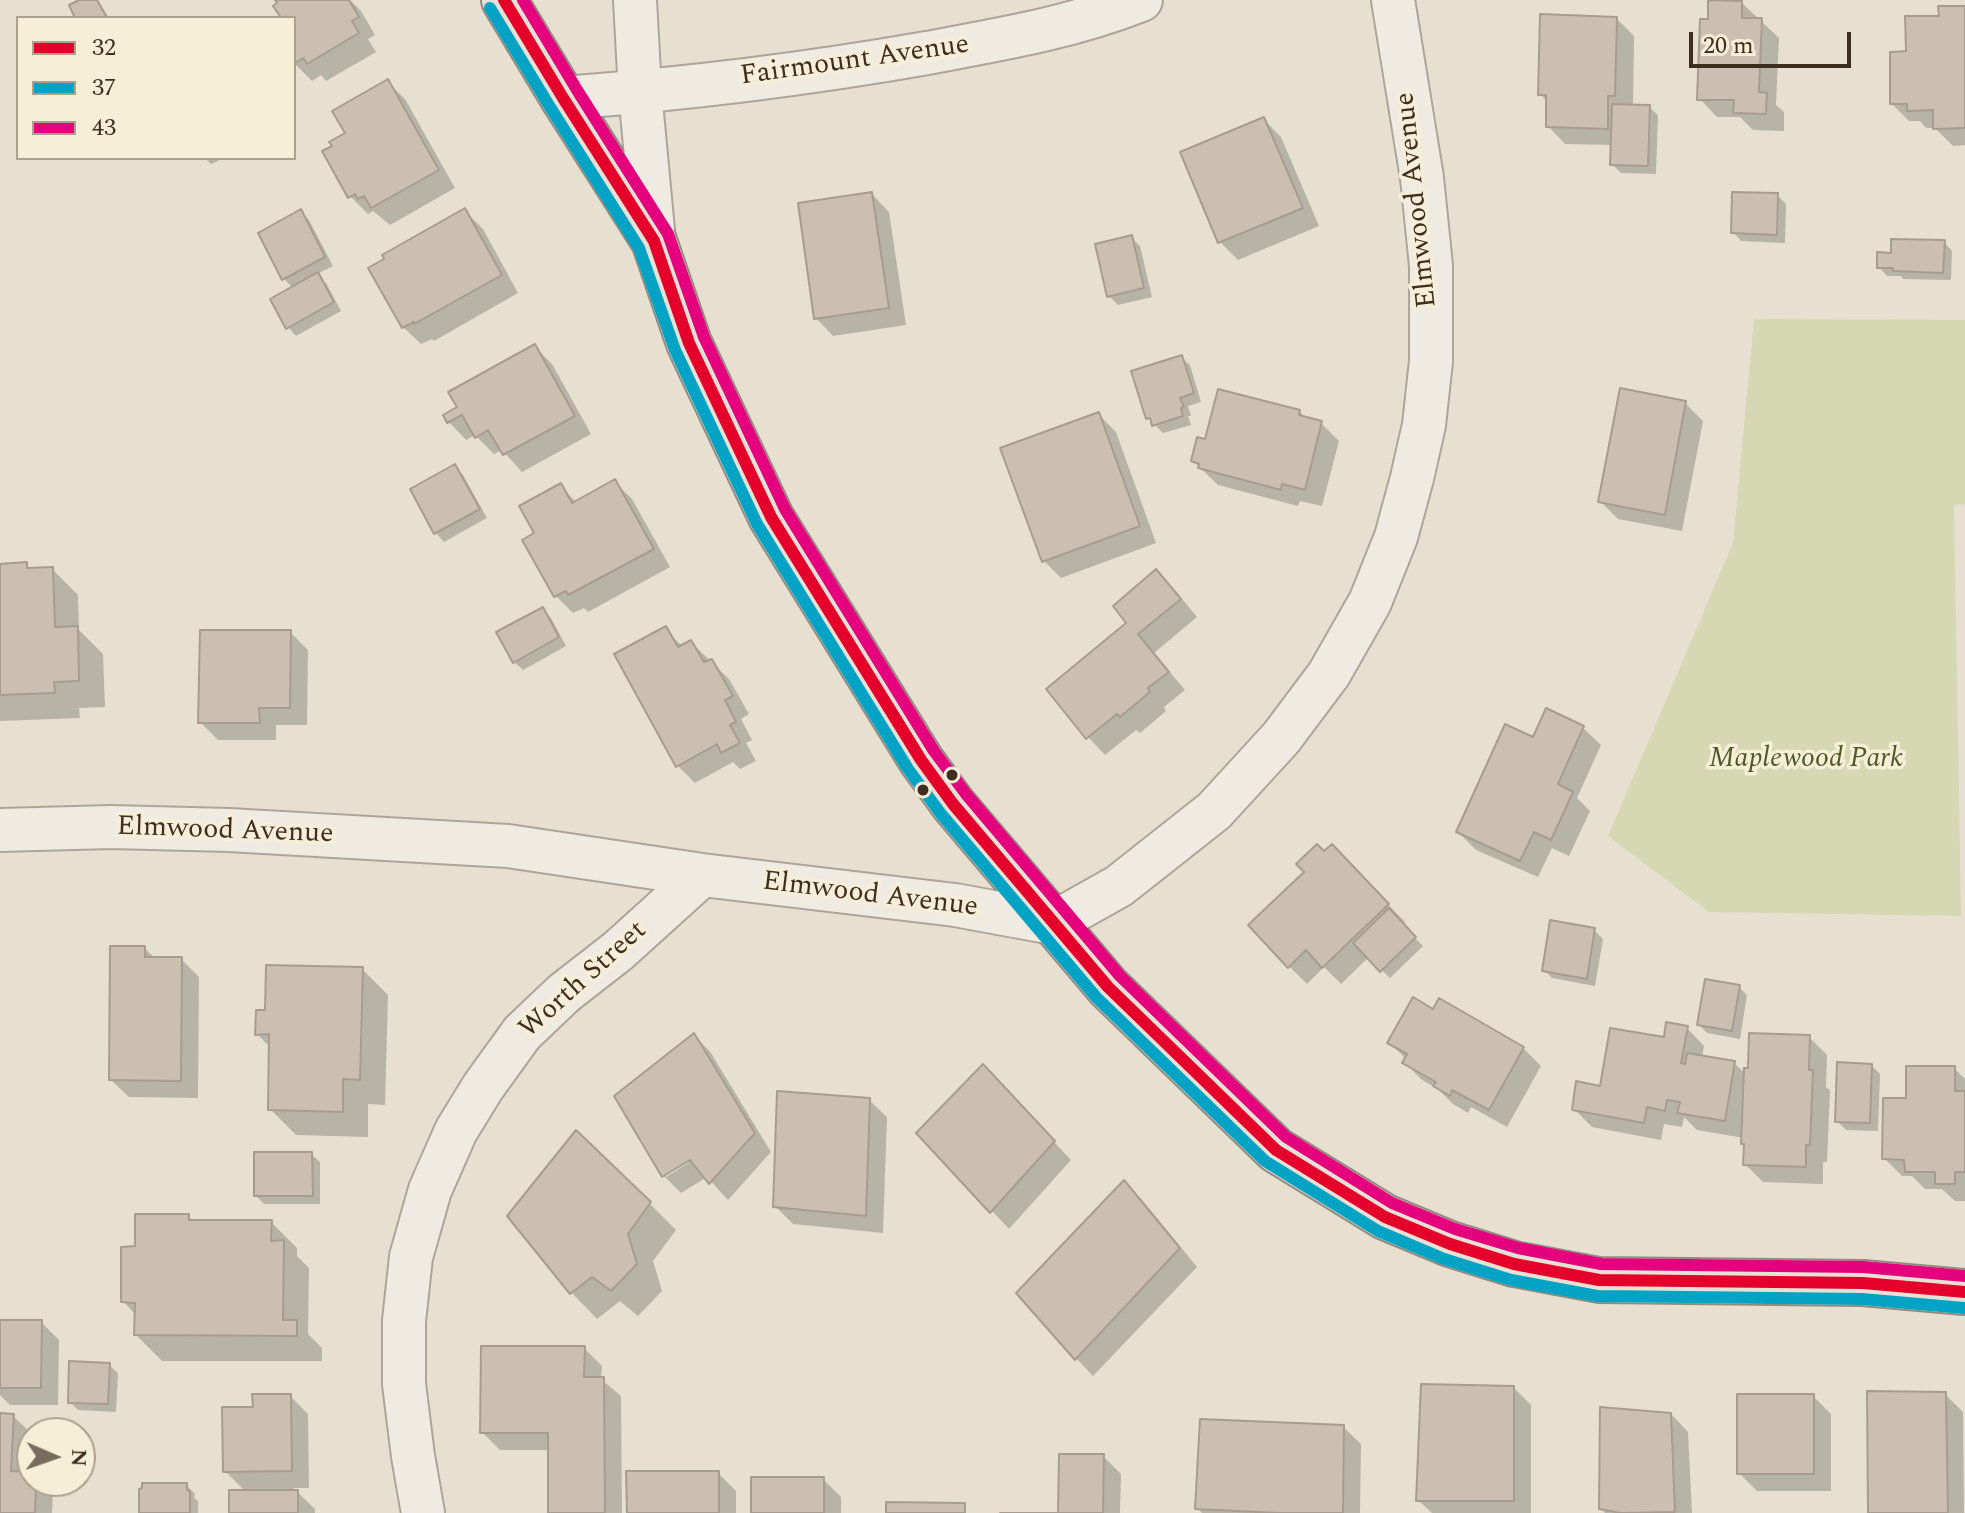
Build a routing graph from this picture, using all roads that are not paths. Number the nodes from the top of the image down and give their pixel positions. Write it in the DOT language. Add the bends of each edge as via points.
graph roads {
  1 [pos="504,0"];
  2 [pos="635,0"];
  3 [pos="1141,0"];
  4 [pos="1393,0"];
  5 [pos="640,92"];
  6 [pos="563,98"];
  7 [pos="654,241"];
  8 [pos="0,830"];
  9 [pos="702,875"];
  10 [pos="1053,923"];
  11 [pos="1965,1292"];
  12 [pos="423,1513"];
  1 -- 6 [label="main road"];
  2 -- 5 [label="street"];
  3 -- 5 [label="street, Fairmount Avenue" via="1025,35 861,64"];
  4 -- 10 [label="street, Elmwood Avenue" via="1431,266 1431,361 1424,425 1396,537 1370,602 1329,674 1281,738 1214,811 1119,886"];
  5 -- 6 [label="street, Fairmount Avenue"];
  5 -- 7 [label="street"];
  6 -- 7 [label="main road"];
  7 -- 10 [label="main road" via="689,343 771,517 921,760"];
  8 -- 9 [label="street, Elmwood Avenue" via="111,827 406,839 508,846"];
  9 -- 10 [label="street, Elmwood Avenue" via="955,905"];
  9 -- 12 [label="street, Worth Street" via="522,1033 483,1087 430,1190 411,1257 404,1321 404,1384"];
  10 -- 11 [label="main road" via="1108,987 1276,1150 1385,1217 1450,1244 1514,1264 1599,1280 1863,1283"];
}
